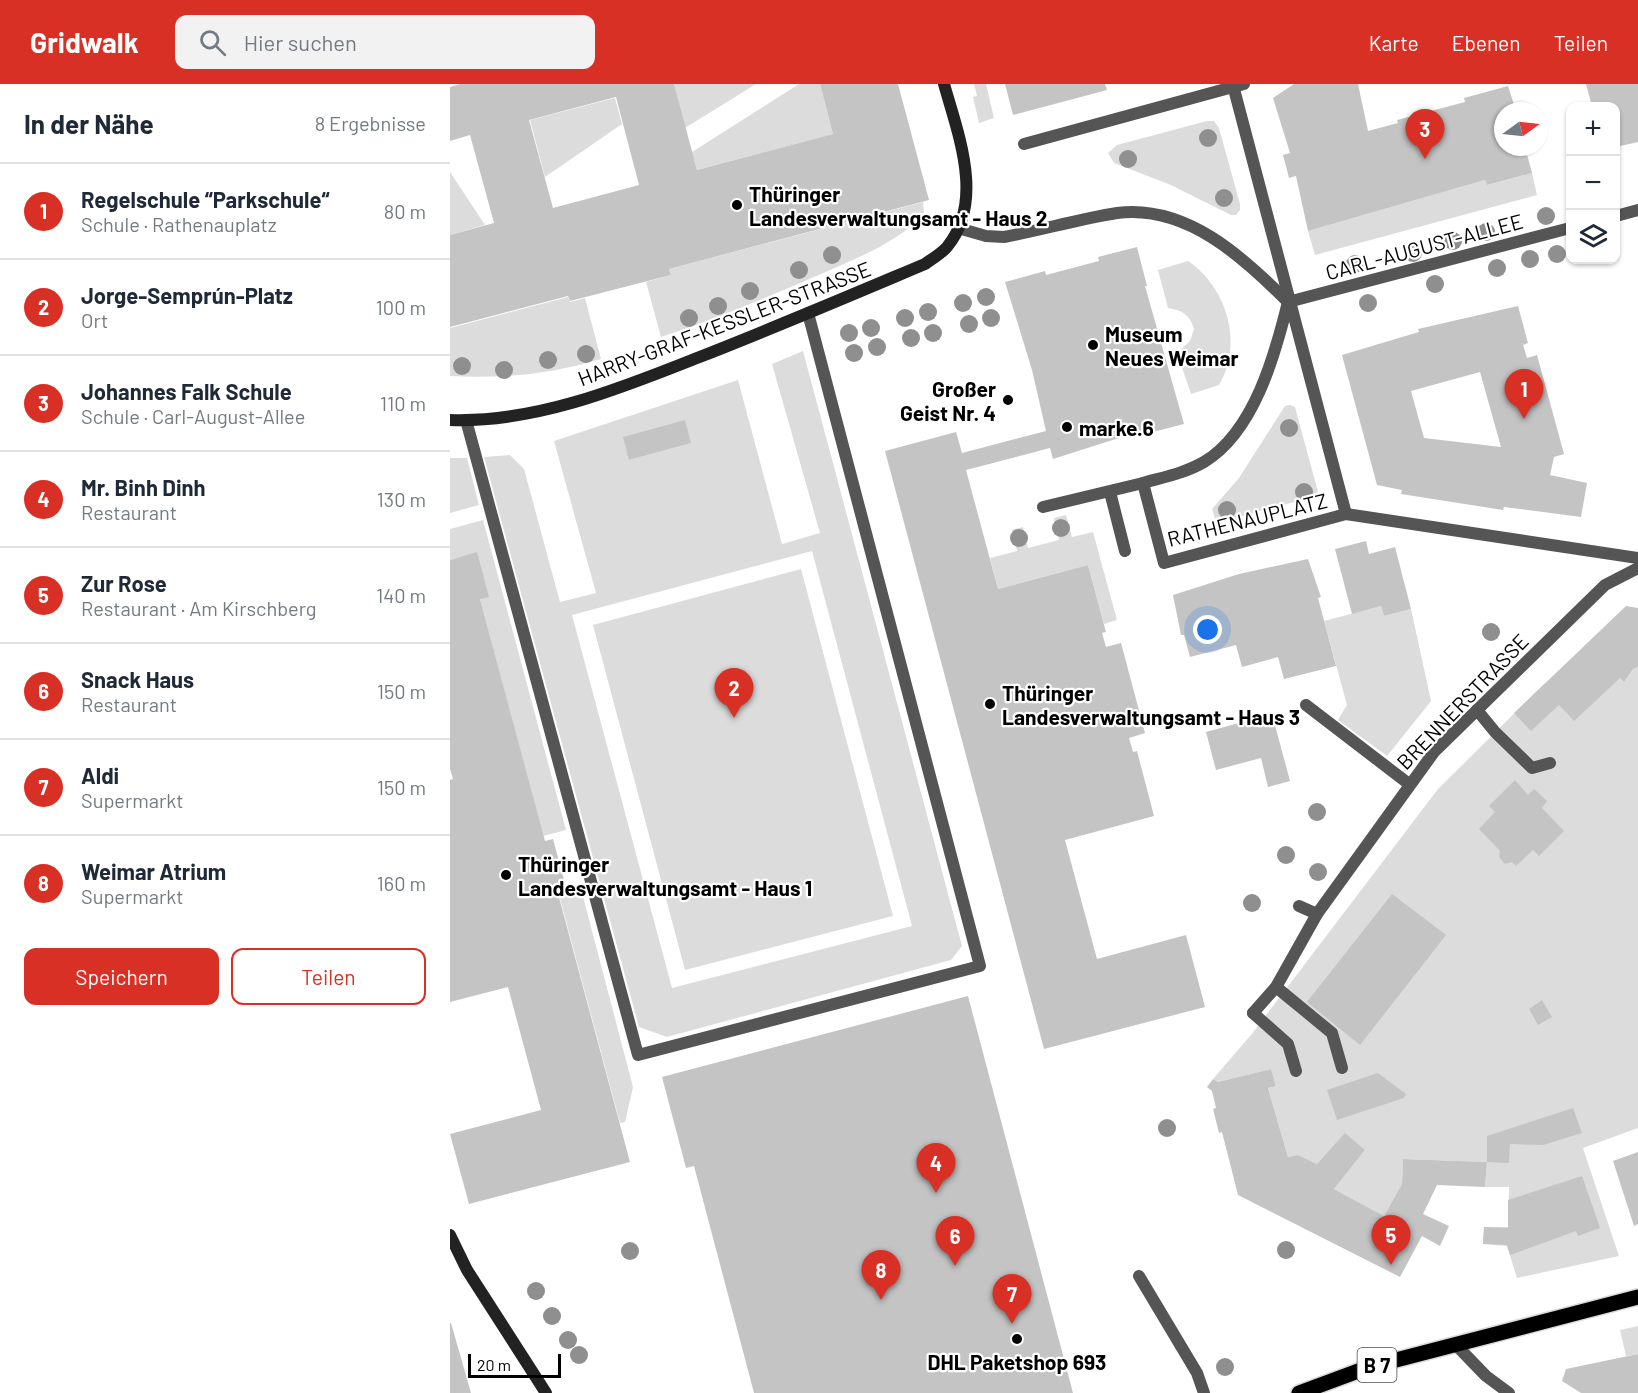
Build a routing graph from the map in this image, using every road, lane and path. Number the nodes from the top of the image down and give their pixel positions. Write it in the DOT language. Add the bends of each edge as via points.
graph roads {
  1 [pos="944,84"];
  2 [pos="1239,86"];
  3 [pos="1024,144"];
  4 [pos="1638,210"];
  5 [pos="1620,215"];
  6 [pos="958,228"];
  7 [pos="1566,229"];
  8 [pos="1288,303"];
  9 [pos="808,313"];
  10 [pos="450,420"];
  11 [pos="466,420"];
  12 [pos="1143,483"];
  13 [pos="1110,492"];
  14 [pos="1043,507"];
  15 [pos="1346,514"];
  16 [pos="1125,551"];
  17 [pos="1638,558"];
  18 [pos="1638,568"];
  19 [pos="1306,705"];
  20 [pos="1477,710"];
  21 [pos="1550,763"];
  22 [pos="1409,784"];
  23 [pos="1299,906"];
  24 [pos="1317,914"];
  25 [pos="1276,987"];
  26 [pos="1342,1068"];
  27 [pos="1296,1071"];
  28 [pos="450,1235"];
  29 [pos="1139,1276"];
  30 [pos="1638,1297"];
  31 [pos="1456,1345"];
  32 [pos="546,1393"];
  33 [pos="1204,1393"];
  34 [pos="1299,1393"];
  35 [pos="1509,1393"];
  1 -- 6 [label="street" via="966,180 965,210"];
  2 -- 3 [label="street, RATHENAUPLATZ"];
  2 -- 8 [label="street, RATHENAUPLATZ"];
  4 -- 5 [label="street"];
  6 -- 8 [label="street, RATHENAUPLATZ" via="1004,237 1118,213 1156,215 1200,230 1248,262"];
  6 -- 9 [label="street, HARRY-GRAF-KESSLER-STRASSE" via="947,247 926,264"];
  7 -- 8 [label="street, CARL-AUGUST-ALLEE"];
  8 -- 12 [label="street, RATHENAUPLATZ" via="1273,361 1234,433 1206,461 1187,471"];
  8 -- 15 [label="street, RATHENAUPLATZ"];
  9 -- 11 [label="street, HARRY-GRAF-KESSLER-STRASSE" via="590,398 517,415"];
  9 -- 11 [label="street" via="980,966 638,1055"];
  10 -- 11 [label="street, HARRY-GRAF-KESSLER-STRASSE"];
  12 -- 13 [label="street"];
  12 -- 15 [label="street, RATHENAUPLATZ" via="1164,563"];
  13 -- 14 [label="street"];
  13 -- 16 [label="street"];
  15 -- 17 [label="street, RATHENAUPLATZ"];
  18 -- 20 [label="street, BRENNERSTRASSE" via="1605,585"];
  19 -- 22 [label="street"];
  20 -- 21 [label="street" via="1532,768"];
  20 -- 22 [label="street, BRENNERSTRASSE" via="1434,752"];
  22 -- 24 [label="street, BRENNERSTRASSE"];
  23 -- 24 [label="street"];
  24 -- 25 [label="street, BRENNERSTRASSE"];
  25 -- 26 [label="street" via="1332,1033"];
  25 -- 27 [label="street, BRENNERSTRASSE" via="1252,1013 1288,1044"];
  28 -- 32 [label="street"];
  29 -- 33 [label="street" via="1197,1373"];
  30 -- 31 [label="main road, B 7"];
  31 -- 34 [label="main road, B 7" via="1369,1367"];
  31 -- 35 [label="street"];
}
